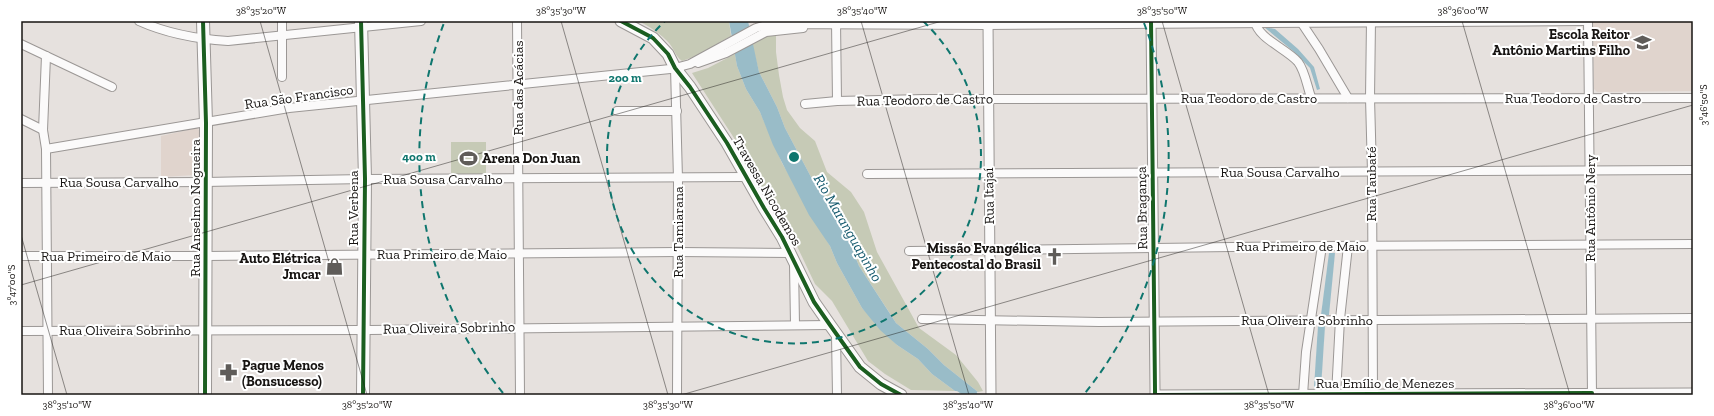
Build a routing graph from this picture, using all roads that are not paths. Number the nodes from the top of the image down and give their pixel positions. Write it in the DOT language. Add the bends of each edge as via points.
graph roads {
  1 [pos="139,21"];
  2 [pos="203,21"];
  3 [pos="282,21"];
  4 [pos="421,21"];
  5 [pos="517,21"];
  6 [pos="621,21"];
  7 [pos="1584,21"];
  8 [pos="1588,21"];
  9 [pos="769,22"];
  10 [pos="1151,22"];
  11 [pos="1228,22"];
  12 [pos="1255,22"];
  13 [pos="1301,22"];
  14 [pos="1371,22"];
  15 [pos="836,23"];
  16 [pos="988,23"];
  17 [pos="361,24"];
  18 [pos="819,25"];
  19 [pos="757,31"];
  20 [pos="282,36"];
  21 [pos="203,40"];
  22 [pos="21,44"];
  23 [pos="46,56"];
  24 [pos="675,68"];
  25 [pos="282,77"];
  26 [pos="519,84"];
  27 [pos="112,87"];
  28 [pos="1152,98"];
  29 [pos="1311,98"];
  30 [pos="1348,98"];
  31 [pos="1370,98"];
  32 [pos="1588,98"];
  33 [pos="1693,98"];
  34 [pos="988,99"];
  35 [pos="363,100"];
  36 [pos="837,101"];
  37 [pos="805,104"];
  38 [pos="617,111"];
  39 [pos="677,111"];
  40 [pos="21,119"];
  41 [pos="206,122"];
  42 [pos="43,130"];
  43 [pos="46,149"];
  44 [pos="1693,170"];
  45 [pos="1372,172"];
  46 [pos="1590,172"];
  47 [pos="1152,173"];
  48 [pos="867,174"];
  49 [pos="988,174"];
  50 [pos="746,178"];
  51 [pos="365,179"];
  52 [pos="518,179"];
  53 [pos="678,179"];
  54 [pos="46,182"];
  55 [pos="206,182"];
  56 [pos="21,183"];
  57 [pos="1693,244"];
  58 [pos="1590,245"];
  59 [pos="1322,246"];
  60 [pos="1348,246"];
  61 [pos="1371,246"];
  62 [pos="1154,247"];
  63 [pos="989,249"];
  64 [pos="909,251"];
  65 [pos="678,252"];
  66 [pos="364,254"];
  67 [pos="519,254"];
  68 [pos="47,255"];
  69 [pos="21,256"];
  70 [pos="206,256"];
  71 [pos="792,258"];
  72 [pos="1590,318"];
  73 [pos="1693,318"];
  74 [pos="922,319"];
  75 [pos="1340,319"];
  76 [pos="1311,320"];
  77 [pos="1373,320"];
  78 [pos="991,321"];
  79 [pos="1154,322"];
  80 [pos="795,325"];
  81 [pos="830,325"];
  82 [pos="519,327"];
  83 [pos="677,327"];
  84 [pos="21,330"];
  85 [pos="48,330"];
  86 [pos="206,330"];
  87 [pos="363,330"];
  88 [pos="836,335"];
  89 [pos="1693,393"];
  90 [pos="1336,394"];
  91 [pos="1373,394"];
  92 [pos="1592,394"];
  93 [pos="48,395"];
  94 [pos="205,395"];
  95 [pos="364,395"];
  96 [pos="520,395"];
  97 [pos="677,395"];
  98 [pos="837,395"];
  99 [pos="901,395"];
  100 [pos="991,395"];
  101 [pos="1155,395"];
  102 [pos="1303,395"];
  1 -- 21 [label="street"];
  2 -- 21 [label="main road, Rua Anselmo Nogueira"];
  3 -- 20 [label="street"];
  4 -- 17 [label="street"];
  5 -- 26 [label="street, Rua das Acácias"];
  6 -- 24 [label="main road, Travessa Nicodemos" via="653,38 668,54"];
  7 -- 14 [label="street"];
  8 -- 32 [label="street, Rua Antônio Nery"];
  9 -- 18 [label="street"];
  9 -- 19 [label="street"];
  10 -- 11 [label="street"];
  10 -- 16 [label="street"];
  10 -- 28 [label="street, Rua Bragança"];
  11 -- 12 [label="street"];
  12 -- 13 [label="street"];
  12 -- 29 [label="street" via="1258,30 1298,62"];
  13 -- 14 [label="street"];
  13 -- 30 [label="street"];
  14 -- 31 [label="street, Rua Taubaté"];
  15 -- 16 [label="street"];
  15 -- 18 [label="street"];
  15 -- 36 [label="street"];
  16 -- 34 [label="street, Rua Itajaí"];
  17 -- 20 [label="street"];
  17 -- 35 [label="main road, Rua Verbena"];
  18 -- 19 [label="street"];
  19 -- 24 [label="street, Rua São Francisco" via="724,49"];
  20 -- 21 [label="street" via="228,41"];
  20 -- 25 [label="street"];
  21 -- 41 [label="main road, Rua Anselmo Nogueira"];
  22 -- 23 [label="street"];
  23 -- 27 [label="street"];
  23 -- 42 [label="street"];
  24 -- 26 [label="street, Rua São Francisco"];
  24 -- 39 [label="street, Rua Tamiarana"];
  24 -- 50 [label="main road, Travessa Nicodemos" via="710,115"];
  26 -- 35 [label="street, Rua São Francisco"];
  26 -- 52 [label="street, Rua das Acácias"];
  28 -- 29 [label="street, Rua Teodoro de Castro"];
  28 -- 34 [label="street, Rua Teodoro de Castro"];
  28 -- 47 [label="street, Rua Bragança"];
  29 -- 30 [label="street, Rua Teodoro de Castro"];
  30 -- 31 [label="street, Rua Teodoro de Castro"];
  31 -- 32 [label="street, Rua Teodoro de Castro"];
  31 -- 45 [label="street, Rua Taubaté"];
  32 -- 33 [label="street, Rua Teodoro de Castro"];
  32 -- 46 [label="street, Rua Antônio Nery"];
  34 -- 36 [label="street, Rua Teodoro de Castro"];
  34 -- 49 [label="street, Rua Itajaí"];
  35 -- 41 [label="street, Rua São Francisco" via="288,108"];
  35 -- 51 [label="main road, Rua Verbena"];
  36 -- 37 [label="street, Rua Teodoro de Castro"];
  38 -- 39 [label="street"];
  39 -- 53 [label="street, Rua Tamiarana"];
  40 -- 42 [label="street"];
  41 -- 43 [label="street, Rua São Francisco"];
  41 -- 55 [label="main road, Rua Anselmo Nogueira"];
  42 -- 43 [label="street"];
  43 -- 54 [label="street"];
  44 -- 46 [label="street, Rua Sousa Carvalho"];
  45 -- 46 [label="street, Rua Sousa Carvalho"];
  45 -- 47 [label="street, Rua Sousa Carvalho"];
  45 -- 61 [label="street, Rua Taubaté"];
  46 -- 58 [label="street, Rua Antônio Nery"];
  47 -- 49 [label="street, Rua Sousa Carvalho"];
  47 -- 62 [label="street, Rua Bragança"];
  48 -- 49 [label="street, Rua Sousa Carvalho"];
  49 -- 63 [label="street, Rua Itajaí"];
  50 -- 53 [label="street, Rua Sousa Carvalho"];
  50 -- 71 [label="main road, Travessa Nicodemos"];
  51 -- 52 [label="street, Rua Sousa Carvalho"];
  51 -- 55 [label="street, Rua Sousa Carvalho"];
  51 -- 66 [label="main road, Rua Verbena"];
  52 -- 53 [label="street, Rua Sousa Carvalho"];
  52 -- 67 [label="street, Rua das Acácias"];
  53 -- 65 [label="street, Rua Tamiarana"];
  54 -- 55 [label="street, Rua Sousa Carvalho"];
  54 -- 56 [label="street, Rua Sousa Carvalho"];
  54 -- 68 [label="street"];
  55 -- 70 [label="main road, Rua Anselmo Nogueira"];
  57 -- 58 [label="street, Rua Primeiro de Maio"];
  58 -- 61 [label="street, Rua Primeiro de Maio"];
  58 -- 72 [label="street, Rua Antônio Nery"];
  59 -- 60 [label="street, Rua Primeiro de Maio"];
  59 -- 62 [label="street, Rua Primeiro de Maio"];
  59 -- 76 [label="street"];
  60 -- 61 [label="street, Rua Primeiro de Maio"];
  60 -- 75 [label="street"];
  61 -- 77 [label="street, Rua Taubaté"];
  62 -- 63 [label="street, Rua Primeiro de Maio"];
  62 -- 79 [label="street, Rua Bragança"];
  63 -- 64 [label="street, Rua Primeiro de Maio"];
  63 -- 78 [label="street, Rua Itajaí"];
  65 -- 67 [label="street, Rua Primeiro de Maio"];
  65 -- 71 [label="street, Rua Primeiro de Maio"];
  65 -- 83 [label="street, Rua Tamiarana"];
  66 -- 67 [label="street, Rua Primeiro de Maio"];
  66 -- 70 [label="street, Rua Primeiro de Maio"];
  66 -- 87 [label="main road, Rua Verbena"];
  67 -- 82 [label="street, Rua das Acácias"];
  68 -- 69 [label="street, Rua Primeiro de Maio"];
  68 -- 70 [label="street, Rua Primeiro de Maio"];
  68 -- 85 [label="street"];
  70 -- 86 [label="main road, Rua Anselmo Nogueira"];
  71 -- 80 [label="street"];
  71 -- 81 [label="main road, Travessa Nicodemos" via="814,302"];
  72 -- 73 [label="street, Rua Oliveira Sobrinho"];
  72 -- 77 [label="street, Rua Oliveira Sobrinho"];
  72 -- 92 [label="street, Rua Antônio Nery"];
  74 -- 78 [label="street, Rua Oliveira Sobrinho"];
  75 -- 76 [label="street, Rua Oliveira Sobrinho"];
  75 -- 77 [label="street, Rua Oliveira Sobrinho"];
  75 -- 90 [label="street"];
  76 -- 79 [label="street, Rua Oliveira Sobrinho"];
  76 -- 102 [label="street"];
  77 -- 91 [label="street, Rua Taubaté"];
  78 -- 79 [label="street, Rua Oliveira Sobrinho"];
  78 -- 100 [label="street, Rua Itajaí"];
  79 -- 101 [label="street, Rua Bragança"];
  80 -- 81 [label="street, Rua Oliveira Sobrinho"];
  80 -- 83 [label="street, Rua Oliveira Sobrinho"];
  81 -- 88 [label="main road, Travessa Nicodemos"];
  82 -- 83 [label="street, Rua Oliveira Sobrinho"];
  82 -- 87 [label="street, Rua Oliveira Sobrinho"];
  82 -- 96 [label="street, Rua das Acácias"];
  83 -- 97 [label="street, Rua Tamiarana"];
  84 -- 85 [label="street, Rua Oliveira Sobrinho"];
  85 -- 86 [label="street, Rua Oliveira Sobrinho"];
  85 -- 93 [label="street"];
  86 -- 87 [label="street, Rua Oliveira Sobrinho"];
  86 -- 94 [label="main road, Rua Anselmo Nogueira"];
  87 -- 95 [label="main road, Rua Verbena"];
  88 -- 98 [label="street"];
  88 -- 99 [label="main road, Travessa Nicodemos" via="869,376"];
  89 -- 92 [label="street, Rua Emílio de Menezes"];
  90 -- 91 [label="street, Rua Emílio de Menezes"];
  90 -- 102 [label="street, Rua Emílio de Menezes"];
  91 -- 92 [label="street, Rua Emílio de Menezes"];
  101 -- 102 [label="street, Rua Emílio de Menezes"];
}
